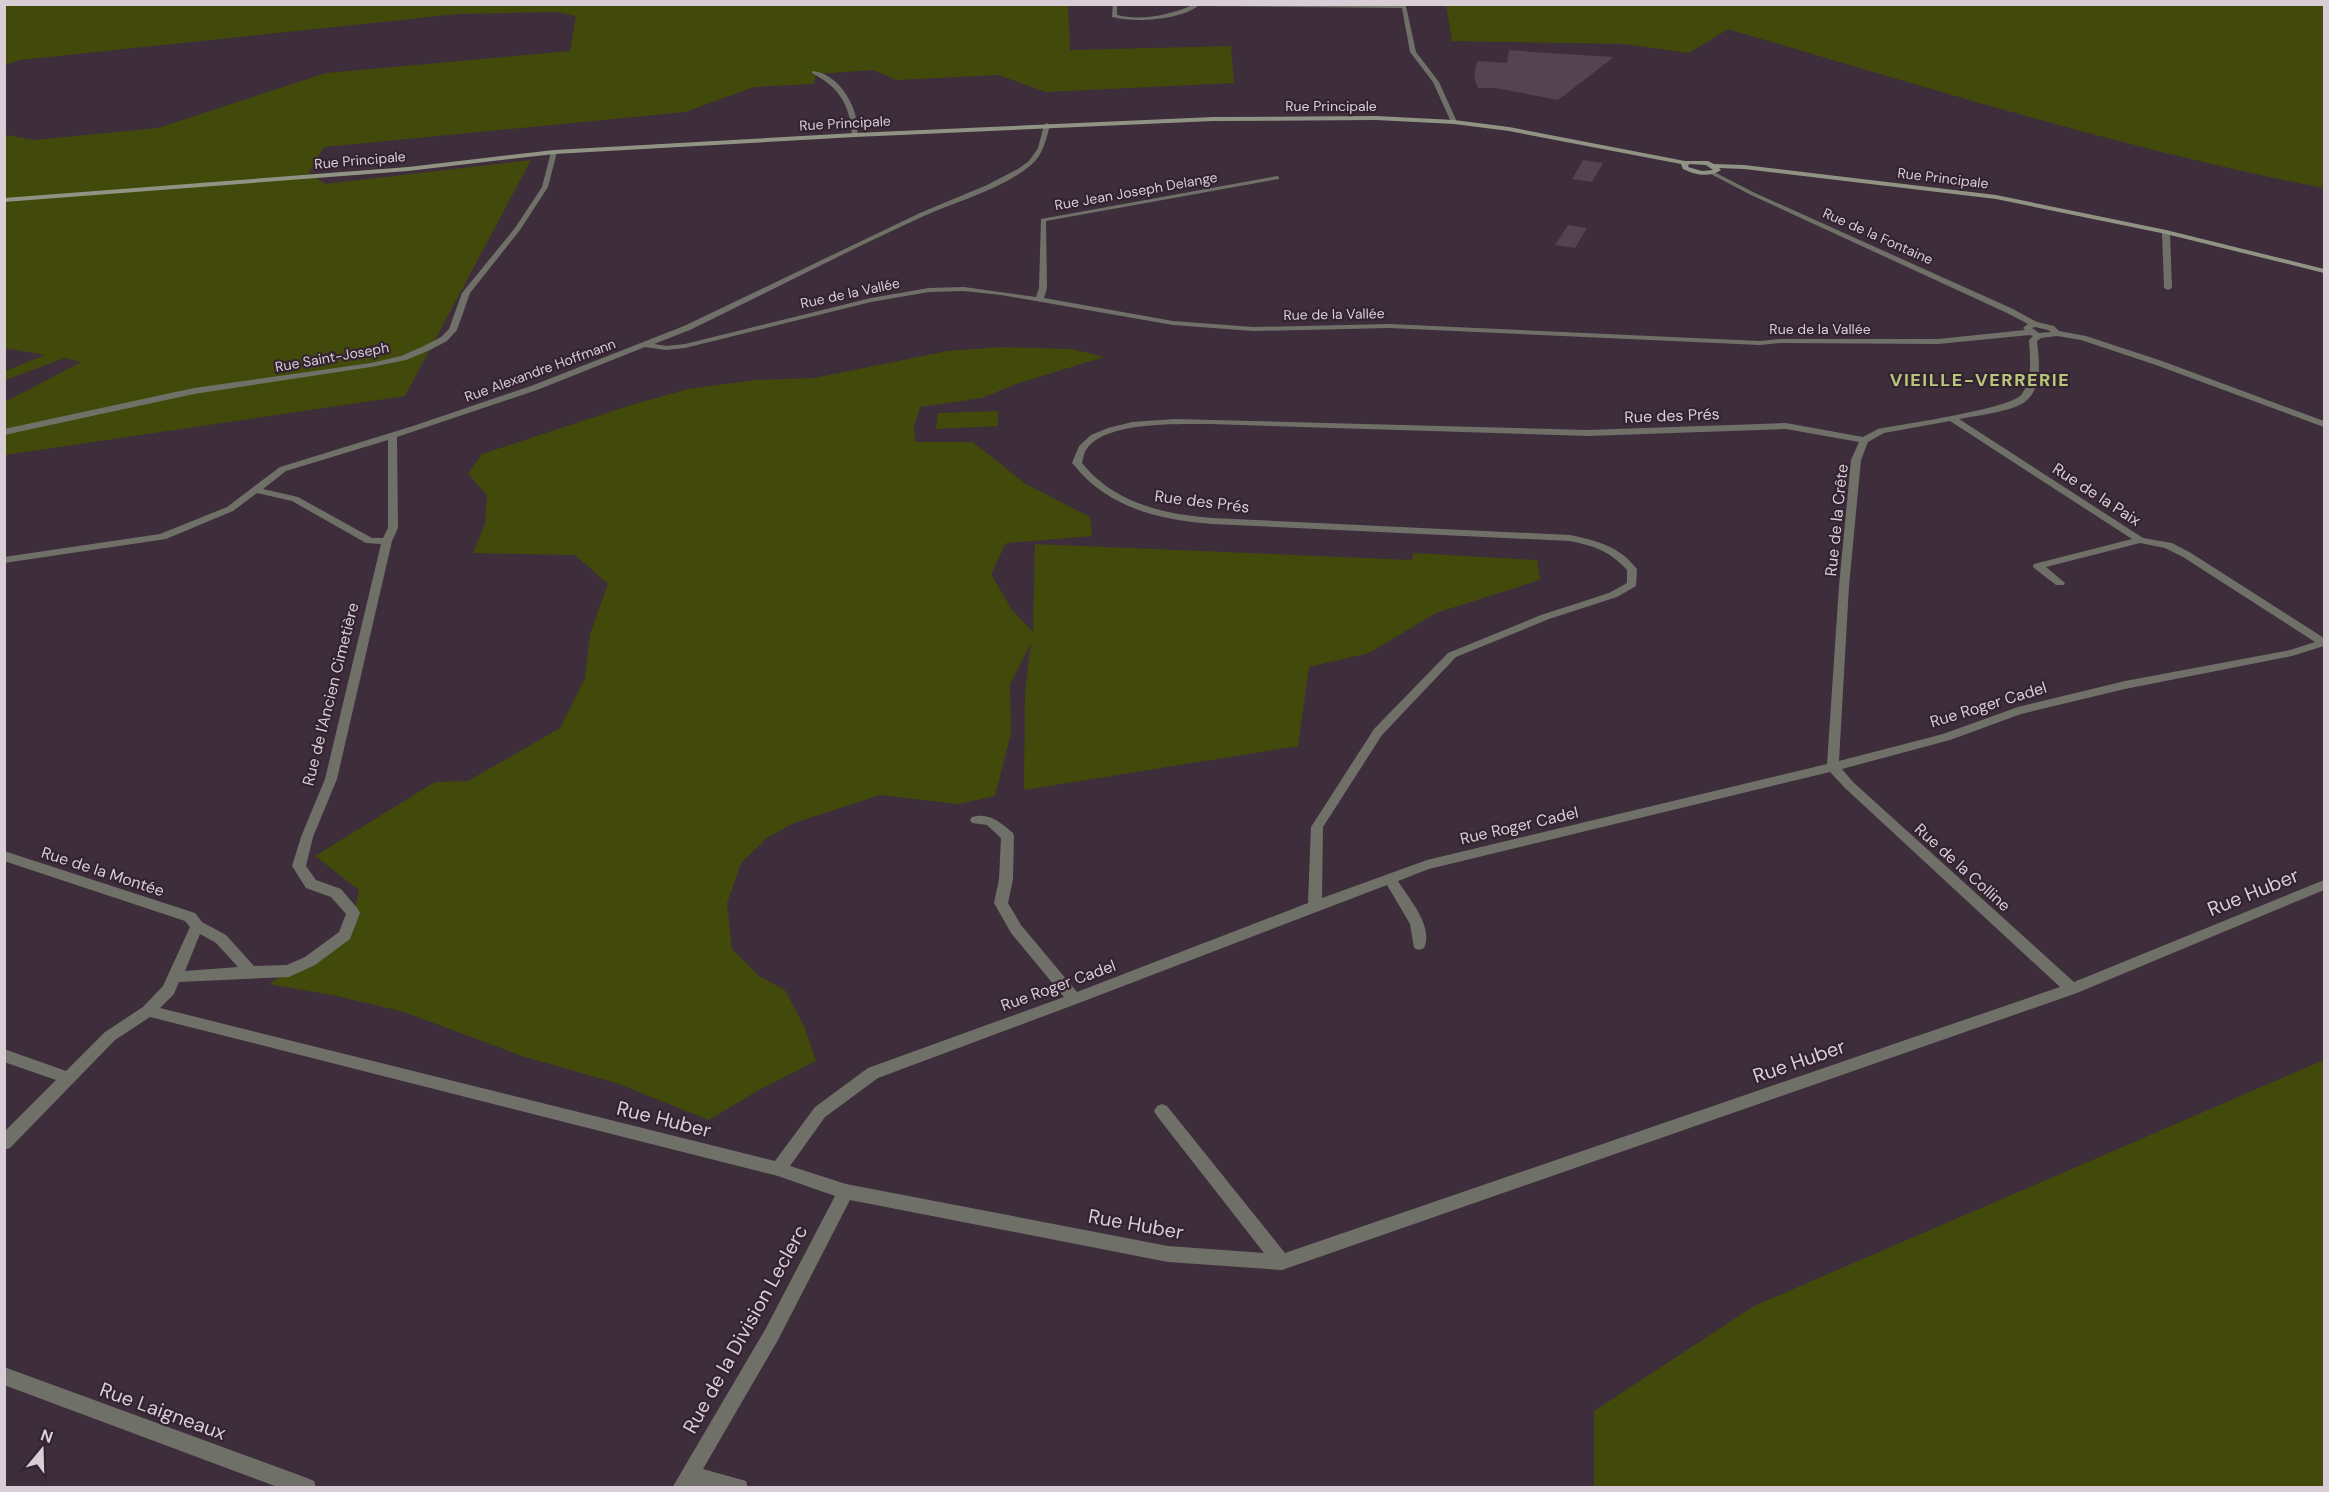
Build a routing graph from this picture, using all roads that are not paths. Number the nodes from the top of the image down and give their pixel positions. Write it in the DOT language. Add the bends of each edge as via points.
graph roads {
  1 [pos="1115,4"];
  2 [pos="1189,4"];
  3 [pos="1197,5"];
  4 [pos="814,72"];
  5 [pos="1454,122"];
  6 [pos="1047,125"];
  7 [pos="855,135"];
  8 [pos="554,152"];
  9 [pos="1685,163"];
  10 [pos="1713,169"];
  11 [pos="1277,178"];
  12 [pos="4,200"];
  13 [pos="2166,232"];
  14 [pos="2325,272"];
  15 [pos="2168,288"];
  16 [pos="1039,301"];
  17 [pos="2035,331"];
  18 [pos="2056,333"];
  19 [pos="646,345"];
  20 [pos="1950,417"];
  21 [pos="2325,424"];
  22 [pos="4,432"];
  23 [pos="392,435"];
  24 [pos="1864,440"];
  25 [pos="256,490"];
  26 [pos="387,540"];
  27 [pos="2140,540"];
  28 [pos="4,560"];
  29 [pos="2060,583"];
  30 [pos="2325,643"];
  31 [pos="1833,767"];
  32 [pos="976,820"];
  33 [pos="4,856"];
  34 [pos="1389,878"];
  35 [pos="2325,885"];
  36 [pos="1315,906"];
  37 [pos="194,922"];
  38 [pos="1419,944"];
  39 [pos="251,972"];
  40 [pos="175,976"];
  41 [pos="2072,989"];
  42 [pos="1074,999"];
  43 [pos="148,1011"];
  44 [pos="4,1055"];
  45 [pos="68,1078"];
  46 [pos="1162,1111"];
  47 [pos="4,1143"];
  48 [pos="778,1169"];
  49 [pos="846,1192"];
  50 [pos="1282,1262"];
  51 [pos="4,1376"];
  52 [pos="685,1481"];
  53 [pos="307,1488"];
  54 [pos="740,1488"];
  1 -- 3 [label="street" via="1114,16 1122,19 1168,14"];
  2 -- 3 [label="street"];
  3 -- 5 [label="street" via="1404,7 1413,52 1436,82"];
  4 -- 7 [label="street" via="841,89 855,122"];
  5 -- 6 [label="street, Rue Principale" via="1320,118"];
  5 -- 9 [label="street, Rue Principale"];
  6 -- 7 [label="street, Rue Principale"];
  6 -- 19 [label="street, Rue Alexandre Hoffmann" via="1041,148 1020,170"];
  7 -- 8 [label="street, Rue Principale"];
  8 -- 12 [label="street, Rue Principale" via="408,169"];
  8 -- 22 [label="street, Rue Saint-Joseph" via="545,187 518,229 466,293 453,330 428,348 371,365 194,391"];
  9 -- 10 [label="street" via="1699,162"];
  9 -- 10 [label="street" via="1690,171"];
  10 -- 13 [label="street, Rue Principale" via="1744,167 1996,197"];
  10 -- 17 [label="street, Rue de la Fontaine" via="1753,194 2010,311"];
  11 -- 16 [label="street, Rue Jean Joseph Delange" via="1043,220 1043,288"];
  13 -- 14 [label="street, Rue Principale"];
  13 -- 15 [label="street"];
  16 -- 17 [label="street, Rue de la Vallée" via="1173,323 1253,329 1389,326 1761,343 1931,343"];
  16 -- 19 [label="street, Rue de la Vallée" via="982,291 929,290 871,300 685,346"];
  17 -- 18 [label="street, Rue de la Fontaine" via="2053,336"];
  17 -- 18 [label="street, Rue de la Fontaine" via="2051,328"];
  17 -- 20 [label="street" via="2033,382 2024,399 2002,408"];
  18 -- 21 [label="street, Rue de la Fontaine" via="2159,363"];
  19 -- 23 [label="street, Rue Alexandre Hoffmann" via="534,388"];
  20 -- 24 [label="street" via="1881,431"];
  20 -- 27 [label="street, Rue de la Paix"];
  23 -- 25 [label="street, Rue Alexandre Hoffmann" via="283,469"];
  23 -- 26 [label="street, Rue de l'Ancien Cimetière" via="393,528"];
  24 -- 31 [label="street, Rue de la Crête" via="1856,460 1846,563"];
  24 -- 36 [label="street, Rue des Prés" via="1786,426 1588,433 1210,421 1124,427 1086,441 1077,452 1077,464 1089,480 1127,503 1152,512 1343,528 1570,538 1618,554 1632,569 1632,585 1613,595 1545,617 1452,655 1378,732 1317,827"];
  25 -- 26 [label="street" via="295,499 370,541"];
  25 -- 28 [label="street, Rue Alexandre Hoffmann" via="230,508 162,537"];
  26 -- 39 [label="street, Rue de l'Ancien Cimetière" via="331,779 298,866 311,884 336,893 353,913 345,935 310,961 289,971"];
  27 -- 29 [label="street" via="2038,566"];
  27 -- 30 [label="street, Rue de la Paix" via="2168,545 2187,555"];
  30 -- 31 [label="street, Rue Roger Cadel" via="2018,711 1946,737"];
  31 -- 34 [label="street, Rue Roger Cadel" via="1427,865"];
  31 -- 41 [label="street, Rue de la Colline"];
  32 -- 42 [label="street" via="990,821 1008,836 1001,903"];
  33 -- 37 [label="street, Rue de la Montée"];
  34 -- 36 [label="street, Rue Roger Cadel"];
  34 -- 38 [label="street" via="1417,923"];
  35 -- 41 [label="street, Rue Huber"];
  36 -- 42 [label="street, Rue Roger Cadel"];
  37 -- 39 [label="street" via="220,939"];
  37 -- 40 [label="street"];
  39 -- 40 [label="street, Rue de l'Ancien Cimetière"];
  40 -- 43 [label="street" via="169,990"];
  41 -- 50 [label="street, Rue Huber"];
  42 -- 48 [label="street, Rue Roger Cadel" via="873,1073 820,1112"];
  43 -- 45 [label="street" via="110,1036"];
  43 -- 48 [label="street, Rue Huber"];
  44 -- 45 [label="street"];
  45 -- 47 [label="street"];
  46 -- 50 [label="street"];
  48 -- 49 [label="street, Rue Huber"];
  49 -- 50 [label="street, Rue Huber" via="1168,1254"];
  49 -- 52 [label="street, Rue de la Division Leclerc" via="772,1334"];
  51 -- 53 [label="street, Rue Laigneaux"];
  52 -- 54 [label="street"];
}
